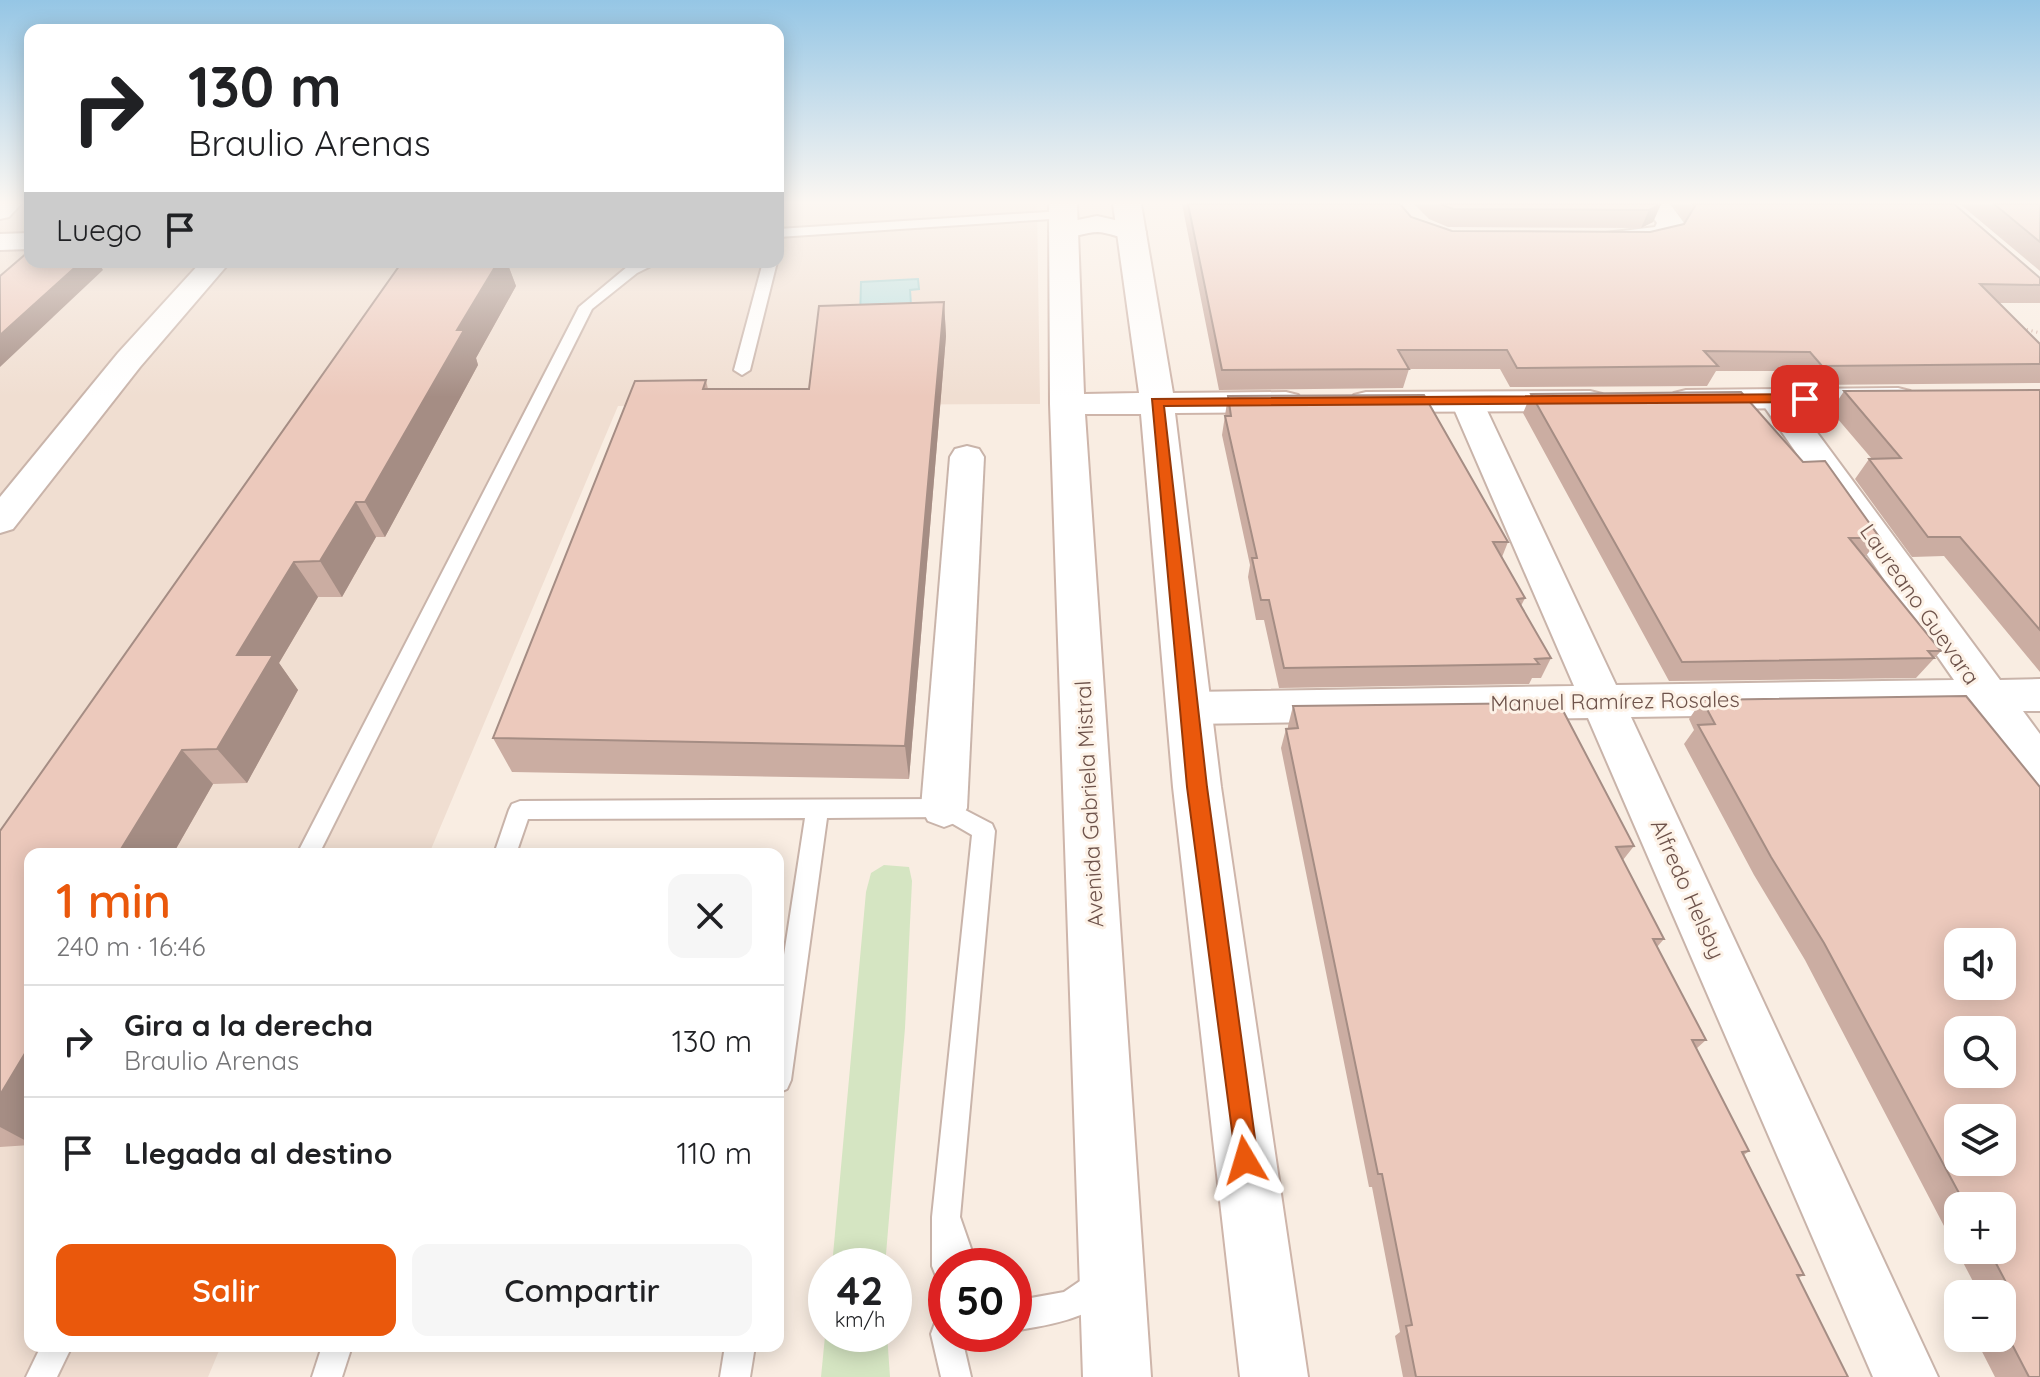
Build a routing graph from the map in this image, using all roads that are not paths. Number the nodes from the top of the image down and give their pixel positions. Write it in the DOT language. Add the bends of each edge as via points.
graph roads {
  1 [pos="210,268"];
  2 [pos="636,268"];
  3 [pos="768,268"];
  4 [pos="1063,268"];
  5 [pos="1137,268"];
  6 [pos="742,370"];
  7 [pos="1931,397"];
  8 [pos="1775,399"];
  9 [pos="1157,402"];
  10 [pos="1467,402"];
  11 [pos="1067,404"];
  12 [pos="967,457"];
  13 [pos="0,521"];
  14 [pos="1984,693"];
  15 [pos="2040,695"];
  16 [pos="1603,701"];
  17 [pos="1189,708"];
  18 [pos="2040,768"];
  19 [pos="817,808"];
  20 [pos="944,808"];
  21 [pos="311,848"];
  22 [pos="507,848"];
  23 [pos="784,1038"];
  24 [pos="946,1217"];
  25 [pos="946,1248"];
  26 [pos="957,1248"];
  27 [pos="1114,1271"];
  28 [pos="1032,1313"];
  29 [pos="54,1352"];
  30 [pos="335,1352"];
  31 [pos="739,1352"];
  32 [pos="950,1352"];
  33 [pos="41,1377"];
  34 [pos="327,1377"];
  35 [pos="735,1377"];
  36 [pos="956,1377"];
  37 [pos="1117,1377"];
  38 [pos="1274,1377"];
  39 [pos="1906,1377"];
  1 -- 13 [label="street"];
  2 -- 21 [label="lane" via="586,307"];
  3 -- 6 [label="lane"];
  4 -- 11 [label="main road, Avenida Gabriela Mistral"];
  5 -- 9 [label="main road"];
  7 -- 8 [label="main road"];
  8 -- 10 [label="main road"];
  8 -- 14 [label="street, Laureano Guevara"];
  9 -- 10 [label="main road"];
  9 -- 11 [label="main road"];
  9 -- 17 [label="main road"];
  10 -- 16 [label="street, Alfredo Helsby"];
  11 -- 27 [label="main road, Avenida Gabriela Mistral"];
  12 -- 20 [label="street"];
  14 -- 15 [label="street, Manuel Ramírez Rosales"];
  14 -- 16 [label="street, Manuel Ramírez Rosales"];
  14 -- 18 [label="street, Laureano Guevara"];
  16 -- 17 [label="street, Manuel Ramírez Rosales"];
  16 -- 39 [label="street, Alfredo Helsby"];
  17 -- 38 [label="main road"];
  19 -- 20 [label="lane"];
  19 -- 22 [label="lane" via="520,810"];
  19 -- 23 [label="lane"];
  20 -- 24 [label="lane" via="984,831"];
  24 -- 25 [label="lane"];
  24 -- 26 [label="lane"];
  27 -- 28 [label="lane" via="1070,1306"];
  27 -- 37 [label="main road, Avenida Gabriela Mistral"];
  29 -- 33 [label="lane"];
  30 -- 34 [label="lane"];
  31 -- 35 [label="lane"];
  32 -- 36 [label="lane"];
}
